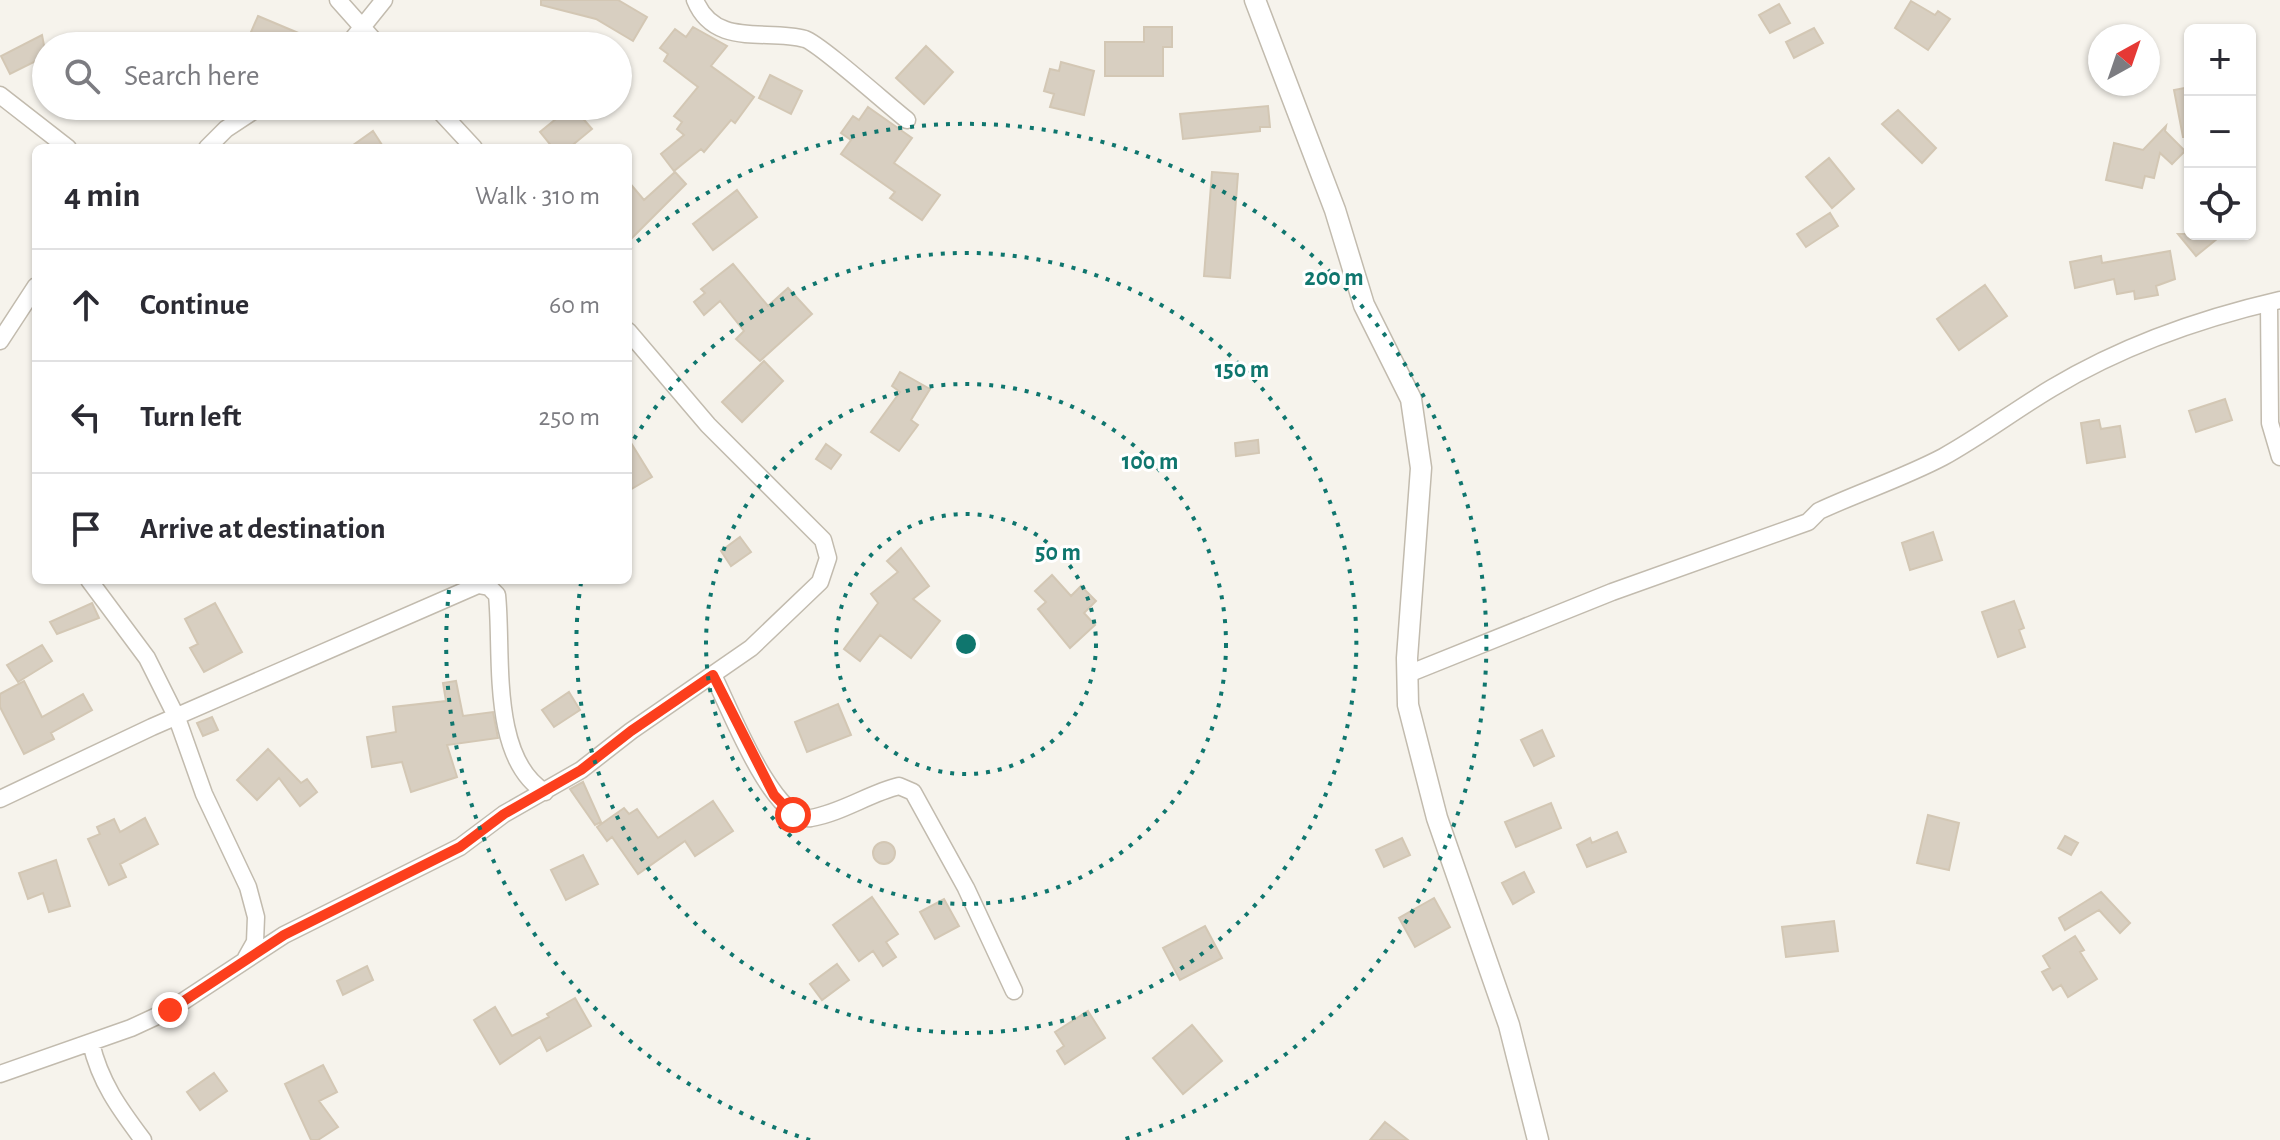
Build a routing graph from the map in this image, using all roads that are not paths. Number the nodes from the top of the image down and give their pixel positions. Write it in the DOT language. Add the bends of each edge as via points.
graph roads {
  1 [pos="338,0"];
  2 [pos="384,0"];
  3 [pos="695,0"];
  4 [pos="1255,0"];
  5 [pos="364,29"];
  6 [pos="361,32"];
  7 [pos="367,32"];
  8 [pos="0,95"];
  9 [pos="32,120"];
  10 [pos="32,120"];
  11 [pos="240,120"];
  12 [pos="448,120"];
  13 [pos="907,120"];
  14 [pos="63,144"];
  15 [pos="211,144"];
  16 [pos="470,144"];
  17 [pos="32,292"];
  18 [pos="2274,301"];
  19 [pos="632,336"];
  20 [pos="0,341"];
  21 [pos="2280,457"];
  22 [pos="92,584"];
  23 [pos="1408,674"];
  24 [pos="713,675"];
  25 [pos="177,718"];
  26 [pos="545,792"];
  27 [pos="0,799"];
  28 [pos="241,965"];
  29 [pos="1014,991"];
  30 [pos="91,1043"];
  31 [pos="0,1074"];
  32 [pos="143,1140"];
  33 [pos="1538,1140"];
  1 -- 5 [label="street"];
  2 -- 5 [label="street"];
  3 -- 13 [label="street" via="721,29 758,38 809,40"];
  4 -- 23 [label="street" via="1335,210 1364,305 1411,399 1421,468"];
  5 -- 6 [label="street"];
  5 -- 7 [label="street"];
  8 -- 9 [label="street"];
  10 -- 14 [label="street"];
  11 -- 15 [label="street"];
  12 -- 16 [label="street"];
  17 -- 20 [label="street"];
  18 -- 21 [label="street" via="2270,423"];
  18 -- 23 [label="street" via="2106,360 1988,432 1819,511 1808,522 1612,592"];
  19 -- 24 [label="street" via="708,425 823,540 828,558 820,582 751,648"];
  22 -- 25 [label="street" via="147,658"];
  23 -- 33 [label="street" via="1408,705 1437,818 1495,978"];
  24 -- 26 [label="street"];
  24 -- 29 [label="street" via="774,795 793,815 810,818 899,786 913,792"];
  25 -- 26 [label="street" via="478,585 489,587 497,595 501,683 510,737 518,762 532,784"];
  25 -- 27 [label="street"];
  25 -- 28 [label="street" via="256,917 255,942"];
  26 -- 28 [label="street" via="460,847 284,935"];
  28 -- 30 [label="street" via="170,1010"];
  30 -- 31 [label="street"];
  30 -- 32 [label="street" via="110,1096"];
}
